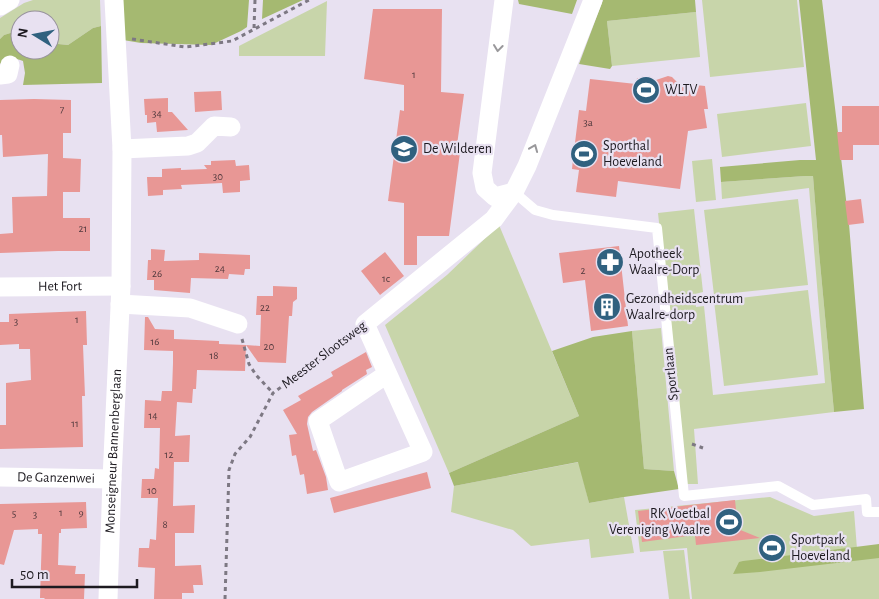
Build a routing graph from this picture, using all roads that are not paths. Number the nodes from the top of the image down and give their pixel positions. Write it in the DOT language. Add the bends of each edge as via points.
graph roads {
  1 [pos="10,0"];
  2 [pos="114,0"];
  3 [pos="504,0"];
  4 [pos="593,0"];
  5 [pos="0,6"];
  6 [pos="231,128"];
  7 [pos="122,150"];
  8 [pos="514,192"];
  9 [pos="0,287"];
  10 [pos="120,295"];
  11 [pos="238,324"];
  12 [pos="387,374"];
  13 [pos="0,477"];
  14 [pos="112,479"];
  15 [pos="879,512"];
  16 [pos="108,599"];
  1 -- 5 [label="street"];
  2 -- 7 [label="street, Monseigneur Bannenberglaan"];
  3 -- 8 [label="street, one-way" via="482,173 484,188 495,197"];
  8 -- 4 [label="street, Meester Slootsweg, one-way"];
  6 -- 7 [label="street" via="214,126 197,143 188,146"];
  7 -- 10 [label="street, Monseigneur Bannenberglaan"];
  8 -- 12 [label="street, Meester Slootsweg" via="494,219 365,324"];
  8 -- 15 [label="lane, Sportlaan" via="535,210 553,215 657,228 684,496 778,486 812,504 866,499 868,512"];
  9 -- 10 [label="street, Het Fort"];
  10 -- 11 [label="street" via="190,308"];
  10 -- 14 [label="street, Monseigneur Bannenberglaan"];
  12 -- 12 [label="street" via="318,421 339,482 422,452"];
  13 -- 14 [label="street, De Ganzenwei"];
  14 -- 16 [label="street, Monseigneur Bannenberglaan"];
}
